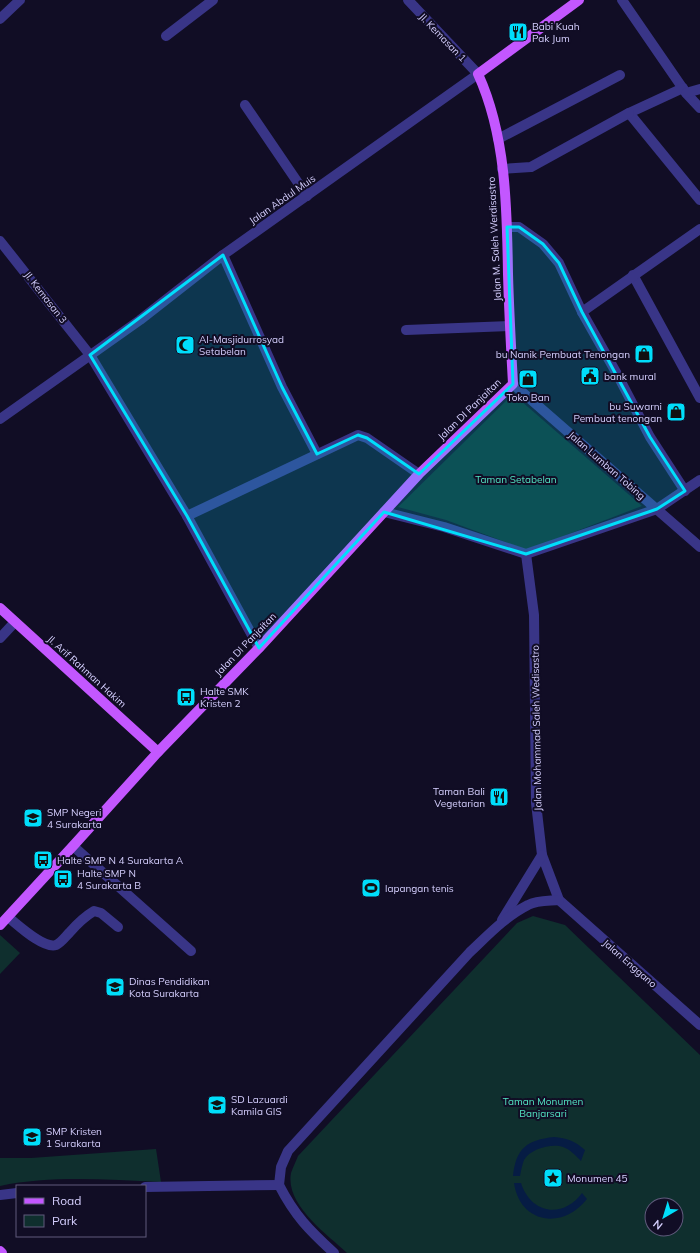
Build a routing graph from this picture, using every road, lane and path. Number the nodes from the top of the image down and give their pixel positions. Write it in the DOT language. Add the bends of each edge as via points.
graph roads {
  1 [pos="20,0"];
  2 [pos="213,0"];
  3 [pos="408,0"];
  4 [pos="579,0"];
  5 [pos="622,0"];
  6 [pos="0,19"];
  7 [pos="166,36"];
  8 [pos="478,74"];
  9 [pos="620,75"];
  10 [pos="700,89"];
  11 [pos="685,90"];
  12 [pos="246,105"];
  13 [pos="700,108"];
  14 [pos="629,113"];
  15 [pos="498,138"];
  16 [pos="502,169"];
  17 [pos="308,196"];
  18 [pos="700,200"];
  19 [pos="507,227"];
  20 [pos="700,229"];
  21 [pos="0,241"];
  22 [pos="223,255"];
  23 [pos="633,275"];
  24 [pos="582,312"];
  25 [pos="510,326"];
  26 [pos="406,330"];
  27 [pos="90,355"];
  28 [pos="513,384"];
  29 [pos="700,398"];
  30 [pos="0,419"];
  31 [pos="317,454"];
  32 [pos="419,474"];
  33 [pos="700,480"];
  34 [pos="685,490"];
  35 [pos="657,509"];
  36 [pos="384,512"];
  37 [pos="187,516"];
  38 [pos="700,547"];
  39 [pos="526,554"];
  40 [pos="0,608"];
  41 [pos="15,622"];
  42 [pos="0,638"];
  43 [pos="259,648"];
  44 [pos="158,752"];
  45 [pos="73,846"];
  46 [pos="542,855"];
  47 [pos="559,900"];
  48 [pos="8,916"];
  49 [pos="500,923"];
  50 [pos="0,925"];
  51 [pos="118,927"];
  52 [pos="191,951"];
  53 [pos="700,1025"];
  54 [pos="279,1185"];
  55 [pos="146,1187"];
  56 [pos="16,1193"];
  57 [pos="0,1195"];
  58 [pos="334,1253"];
  1 -- 6 [label="street"];
  2 -- 7 [label="street"];
  3 -- 8 [label="street, Jl. Kemasan 1"];
  4 -- 8 [label="main road, Jalan Abdul Muis"];
  5 -- 11 [label="street"];
  8 -- 15 [label="main road, Jalan M. Saleh Werdisastro" via="487,94"];
  8 -- 17 [label="street, Jalan Abdul Muis"];
  9 -- 15 [label="street"];
  10 -- 11 [label="street"];
  11 -- 13 [label="street"];
  11 -- 14 [label="street"];
  12 -- 17 [label="street"];
  14 -- 16 [label="street" via="531,167"];
  14 -- 18 [label="street"];
  15 -- 16 [label="main road, Jalan M. Saleh Werdisastro"];
  16 -- 19 [label="main road, Jalan M. Saleh Werdisastro"];
  17 -- 22 [label="street, Jalan Abdul Muis"];
  19 -- 24 [label="street" via="519,228 543,244 560,263"];
  19 -- 25 [label="main road, Jalan M. Saleh Werdisastro"];
  20 -- 23 [label="street"];
  21 -- 27 [label="street, Jl. Kemasan 3"];
  22 -- 27 [label="street, Jalan Abdul Muis" via="140,320"];
  22 -- 31 [label="street" via="282,387"];
  23 -- 24 [label="street"];
  23 -- 29 [label="street"];
  24 -- 34 [label="street" via="650,437"];
  25 -- 26 [label="street"];
  25 -- 28 [label="main road, Jalan M. Saleh Werdisastro"];
  27 -- 30 [label="street, Jalan Abdul Muis"];
  27 -- 37 [label="street, Jl. Kemasan 3"];
  28 -- 32 [label="main road, Jalan DI Panjaitan"];
  28 -- 35 [label="street, Jalan Lumban Tobing"];
  31 -- 32 [label="street" via="358,435 367,438"];
  31 -- 37 [label="street"];
  32 -- 36 [label="main road, Jalan DI Panjaitan"];
  33 -- 34 [label="street"];
  34 -- 35 [label="street"];
  35 -- 38 [label="street, Jalan Lumban Tobing"];
  35 -- 39 [label="street"];
  36 -- 39 [label="street"];
  36 -- 43 [label="main road, Jalan DI Panjaitan"];
  37 -- 43 [label="street, Jl. Kemasan 3"];
  39 -- 46 [label="street, Jalan Mohammad Saleh Wedisastro" via="534,615 536,803"];
  40 -- 41 [label="main road, Jl. Arif Rahman Hakim"];
  41 -- 42 [label="street"];
  41 -- 44 [label="main road, Jl. Arif Rahman Hakim"];
  43 -- 44 [label="main road, Jalan DI Panjaitan"];
  44 -- 45 [label="main road, Jalan DI Panjaitan"];
  45 -- 48 [label="main road, Jalan DI Panjaitan"];
  45 -- 52 [label="street"];
  46 -- 47 [label="street, Jalan Mohammad Saleh Wedisastro"];
  46 -- 49 [label="street"];
  47 -- 49 [label="street" via="528,905"];
  47 -- 53 [label="street, Jalan Enggano"];
  48 -- 50 [label="main road, Jalan DI Panjaitan"];
  48 -- 51 [label="street" via="34,937 49,945 60,942 86,916 94,912 101,913"];
  49 -- 54 [label="street" via="470,952 288,1151 281,1167"];
  54 -- 55 [label="street"];
  54 -- 58 [label="street" via="291,1208 307,1228"];
  56 -- 57 [label="street"];
}
